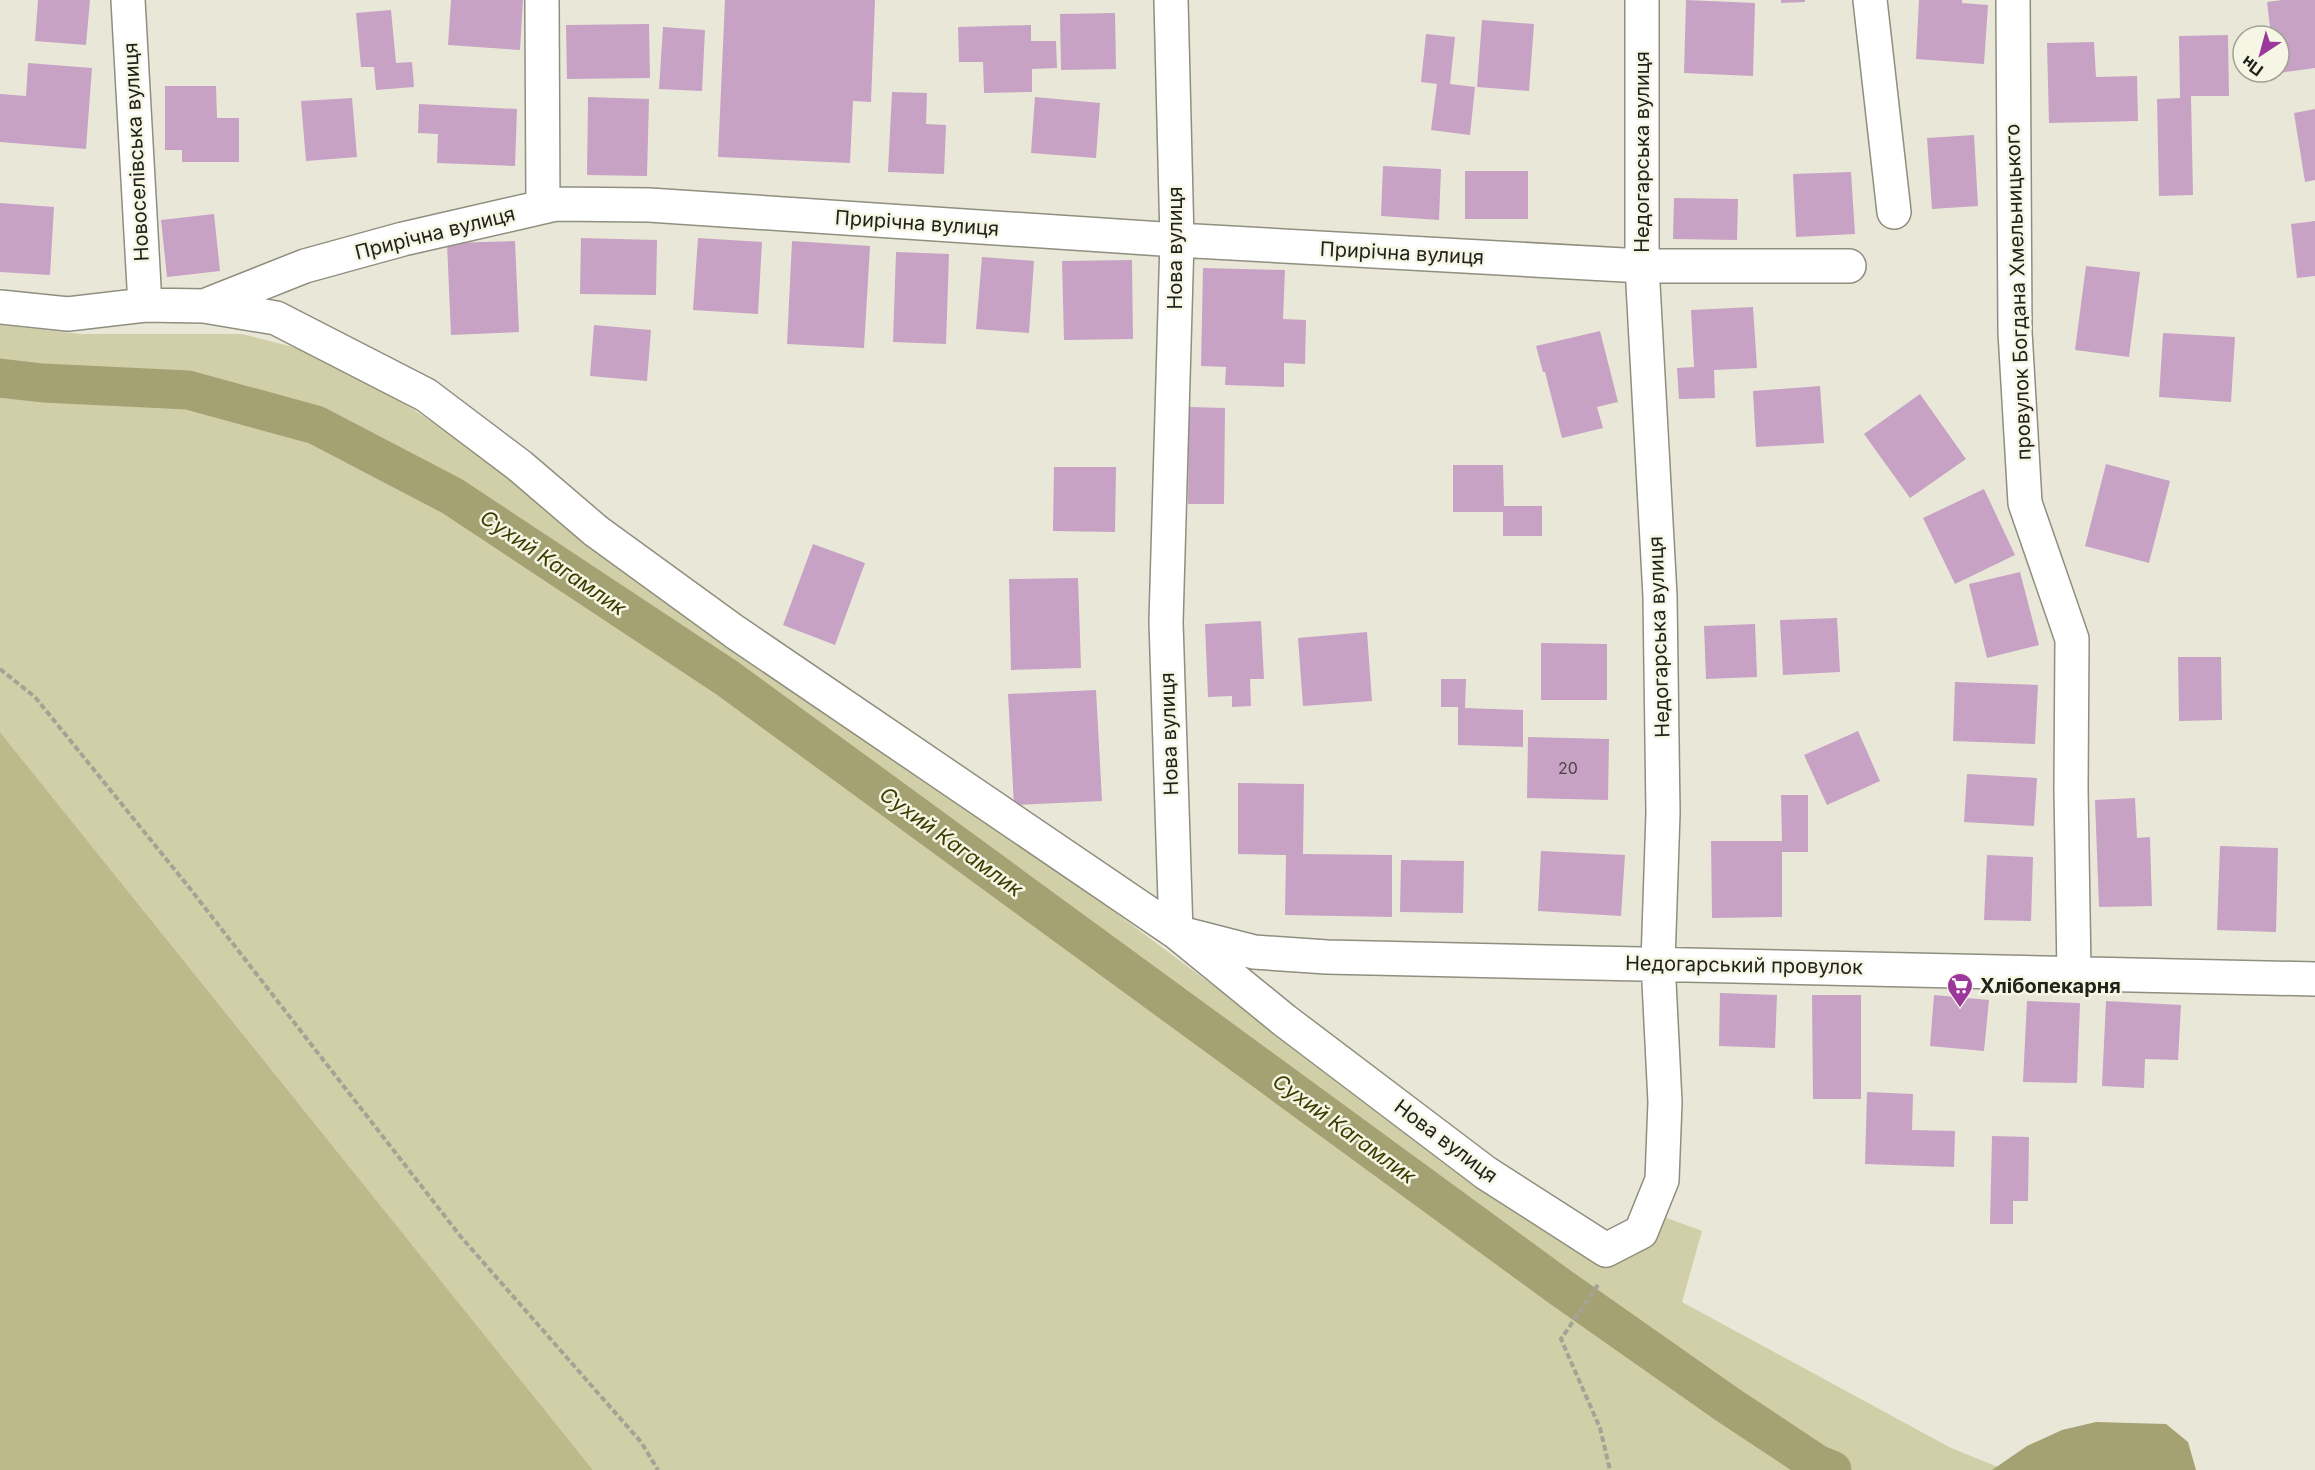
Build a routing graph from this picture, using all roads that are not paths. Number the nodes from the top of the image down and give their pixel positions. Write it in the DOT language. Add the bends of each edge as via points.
graph roads {
  1 [pos="128,0"];
  2 [pos="543,0"];
  3 [pos="1171,0"];
  4 [pos="1642,0"];
  5 [pos="1870,0"];
  6 [pos="2013,0"];
  7 [pos="543,207"];
  8 [pos="1894,212"];
  9 [pos="1177,240"];
  10 [pos="1849,266"];
  11 [pos="1642,267"];
  12 [pos="145,305"];
  13 [pos="204,306"];
  14 [pos="0,307"];
  15 [pos="1176,932"];
  16 [pos="1658,962"];
  17 [pos="2074,973"];
  18 [pos="2315,979"];
  19 [pos="1604,1265"];
  1 -- 12 [label="street, Новоселівська вулиця"];
  2 -- 7 [label="street"];
  3 -- 9 [label="street, Нова вулиця"];
  4 -- 11 [label="street, Недогарська вулиця"];
  5 -- 8 [label="street"];
  6 -- 17 [label="street, провулок Богдана Хмельницького" via="2015,332 2025,503 2072,639"];
  7 -- 9 [label="street, Прирічна вулиця" via="649,205"];
  7 -- 13 [label="street, Прирічна вулиця" via="316,263"];
  9 -- 11 [label="street, Прирічна вулиця"];
  9 -- 15 [label="street, Нова вулиця" via="1166,622"];
  10 -- 11 [label="street, Прирічна вулиця"];
  11 -- 16 [label="street, Недогарська вулиця" via="1660,596 1663,813"];
  12 -- 13 [label="street, Прирічна вулиця"];
  12 -- 14 [label="street, Прирічна вулиця" via="69,314"];
  13 -- 15 [label="street" via="276,318 426,395 520,466 596,531 735,632"];
  15 -- 16 [label="street, Недогарський провулок" via="1254,952 1327,957"];
  15 -- 19 [label="street, Нова вулиця" via="1284,1020"];
  16 -- 17 [label="street, Недогарський провулок"];
  16 -- 19 [label="street, Недогарська вулиця" via="1665,1102 1662,1180 1641,1232"];
  17 -- 18 [label="street, Недогарський провулок"];
}
